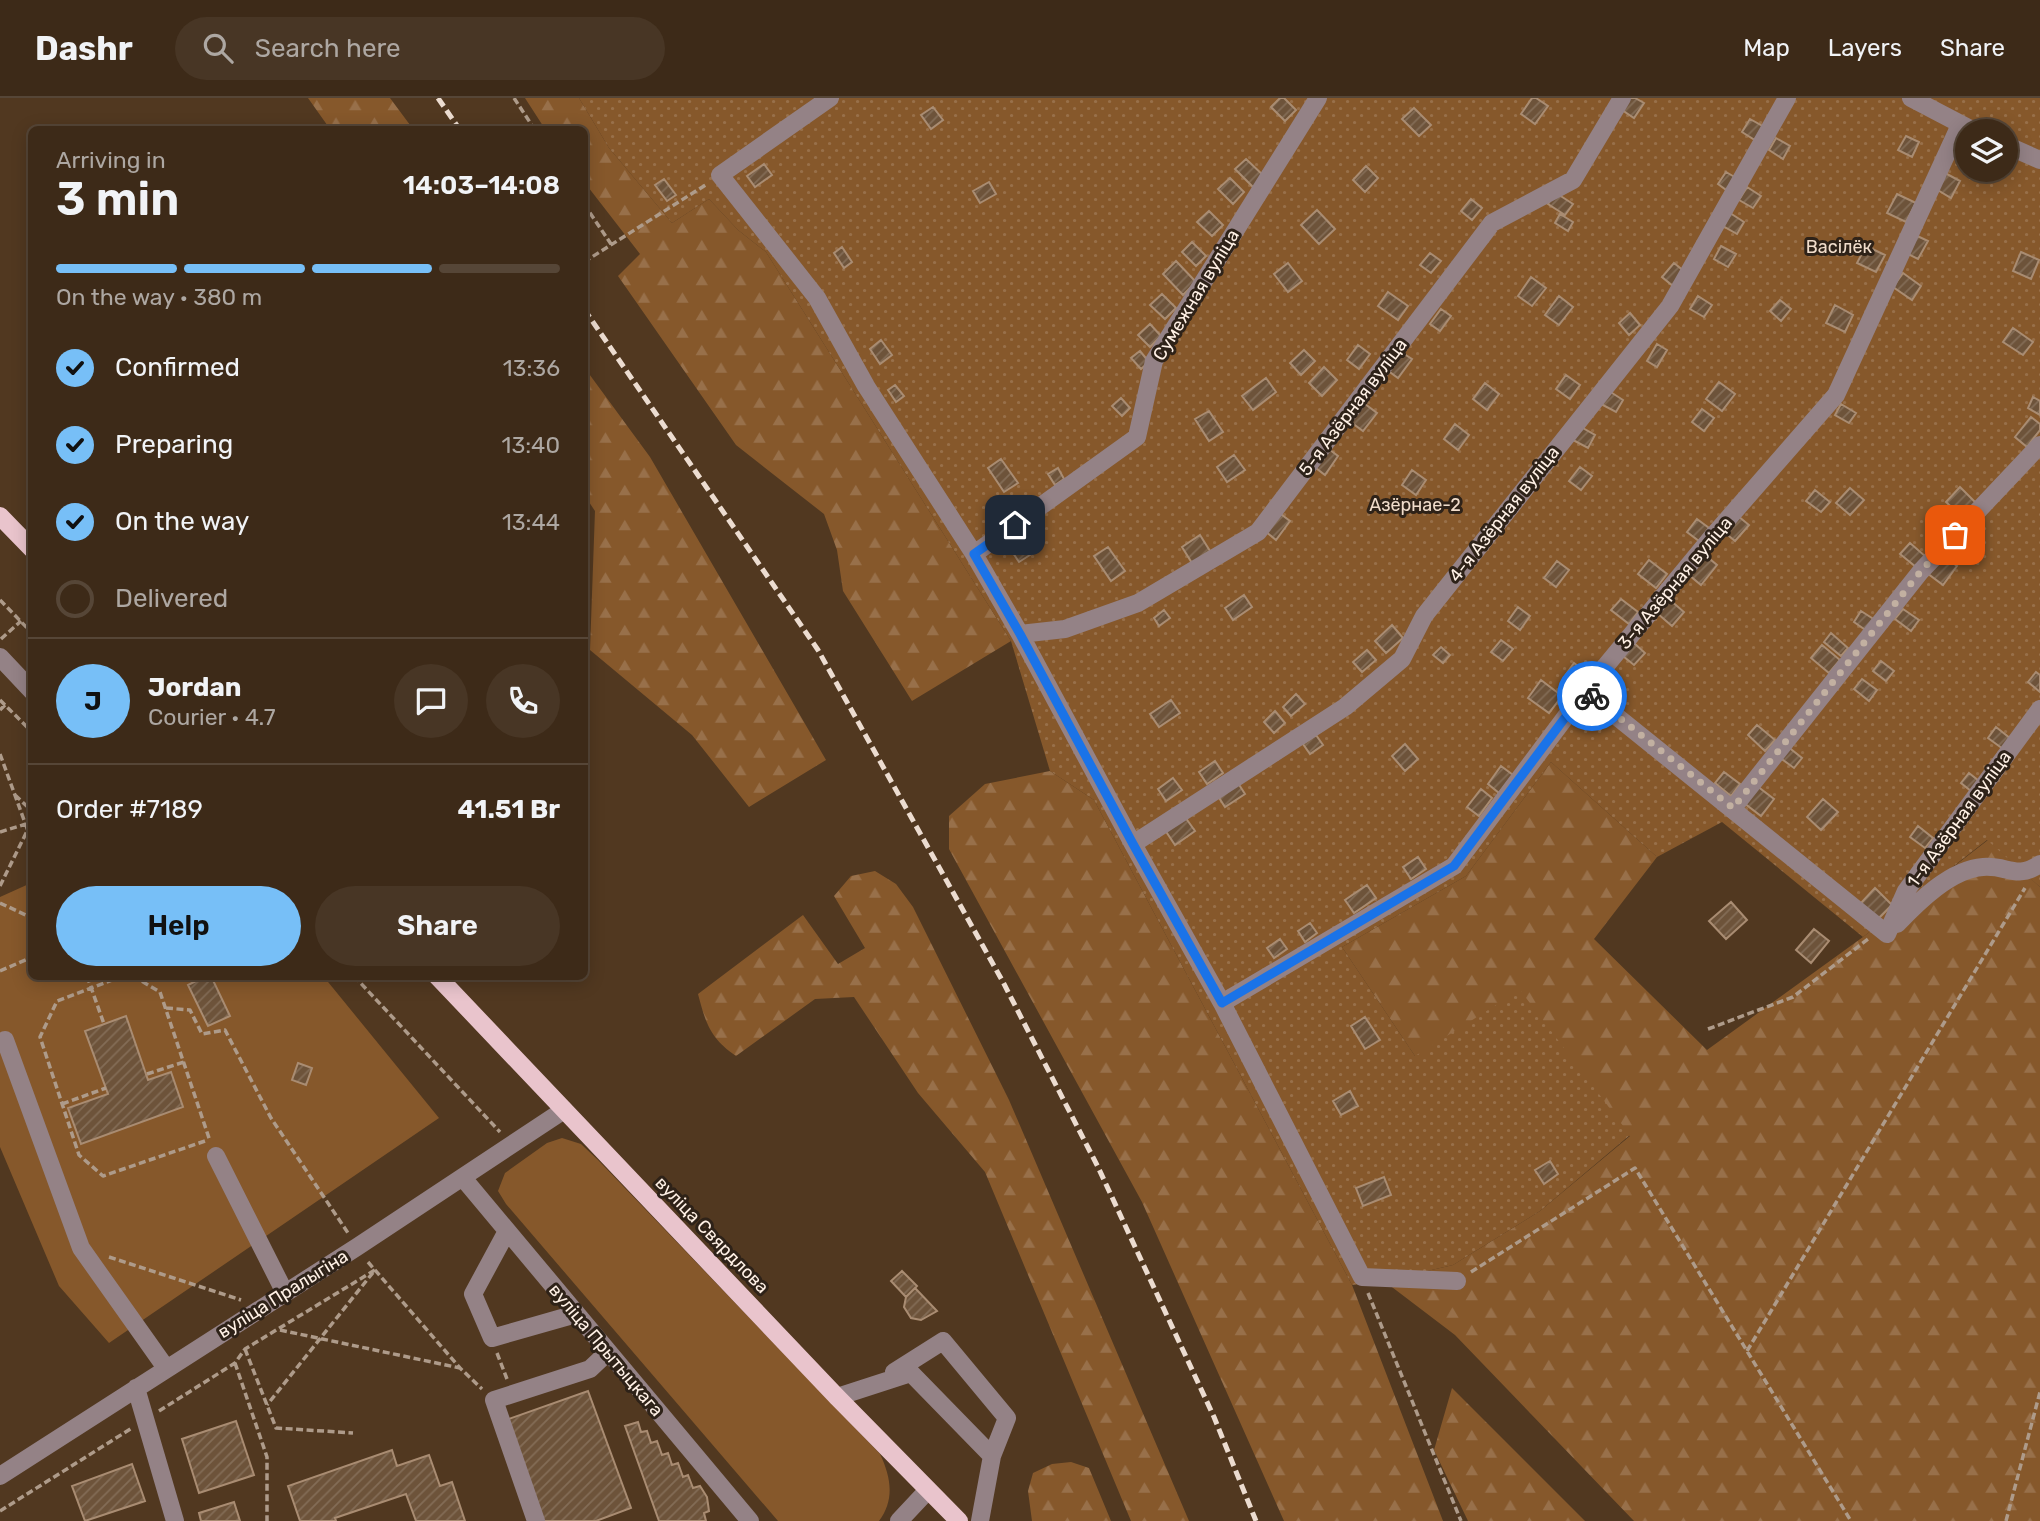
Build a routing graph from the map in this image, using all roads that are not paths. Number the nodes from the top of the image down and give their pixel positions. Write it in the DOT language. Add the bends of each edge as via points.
graph roads {
  1 [pos="830,98"];
  2 [pos="1318,98"];
  3 [pos="1622,98"];
  4 [pos="1787,98"];
  5 [pos="1914,99"];
  6 [pos="1955,121"];
  7 [pos="2018,150"];
  8 [pos="1955,153"];
  9 [pos="2040,160"];
  10 [pos="2040,444"];
  11 [pos="0,516"];
  12 [pos="28,545"];
  13 [pos="974,554"];
  14 [pos="1020,634"];
  15 [pos="0,657"];
  16 [pos="28,687"];
  17 [pos="1585,691"];
  18 [pos="2040,709"];
  19 [pos="1733,808"];
  20 [pos="1133,844"];
  21 [pos="2040,865"];
  22 [pos="1887,933"];
  23 [pos="441,980"];
  24 [pos="1222,1003"];
  25 [pos="5,1040"];
  26 [pos="564,1110"];
  27 [pos="216,1156"];
  28 [pos="463,1178"];
  29 [pos="507,1231"];
  30 [pos="1457,1281"];
  31 [pos="285,1293"];
  32 [pos="576,1314"];
  33 [pos="608,1352"];
  34 [pos="166,1368"];
  35 [pos="875,1384"];
  36 [pos="136,1388"];
  37 [pos="837,1397"];
  38 [pos="992,1456"];
  39 [pos="0,1476"];
  40 [pos="928,1490"];
  41 [pos="175,1521"];
  42 [pos="536,1521"];
  43 [pos="750,1521"];
  44 [pos="899,1521"];
  45 [pos="959,1521"];
  46 [pos="981,1521"];
  1 -- 13 [label="street" via="720,175 817,298 866,386"];
  2 -- 13 [label="street, Сумежная вуліца" via="1154,361 1137,437"];
  3 -- 14 [label="street, 5-я Азёрная вуліца" via="1573,180 1492,223 1258,532 1138,603 1065,629"];
  4 -- 20 [label="street, 4-я Азёрная вуліца" via="1671,306 1424,616 1402,659 1345,707"];
  5 -- 6 [label="street"];
  7 -- 9 [label="street"];
  8 -- 17 [label="street, 3-я Азёрная вуліца" via="1836,396"];
  10 -- 19 [label="street" via="1921,571"];
  11 -- 12 [label="main road"];
  13 -- 14 [label="street"];
  14 -- 20 [label="street"];
  15 -- 16 [label="street"];
  17 -- 19 [label="street"];
  17 -- 24 [label="street, 3-я Азёрная вуліца" via="1454,866"];
  18 -- 22 [label="street, 1-я Азёрная вуліца" via="1906,891"];
  19 -- 22 [label="street"];
  20 -- 24 [label="street"];
  21 -- 22 [label="street" via="2015,873 2001,866 1979,867 1953,877"];
  23 -- 26 [label="main road, вуліца Свярдлова"];
  24 -- 30 [label="street" via="1362,1278"];
  25 -- 34 [label="street" via="81,1248"];
  26 -- 28 [label="street, вуліца Пралыгіна"];
  26 -- 37 [label="main road, вуліца Свярдлова"];
  27 -- 31 [label="street"];
  28 -- 29 [label="street, вуліца Прытыцкага"];
  28 -- 31 [label="street, вуліца Пралыгіна"];
  29 -- 32 [label="street, вуліца Прытыцкага"];
  29 -- 32 [label="street" via="473,1294 492,1338"];
  31 -- 34 [label="street, вуліца Пралыгіна"];
  32 -- 33 [label="street, вуліца Прытыцкага"];
  33 -- 42 [label="street" via="590,1369 494,1400"];
  33 -- 43 [label="street, вуліца Прытыцкага"];
  34 -- 36 [label="street, вуліца Пралыгіна"];
  35 -- 37 [label="street"];
  35 -- 38 [label="street" via="911,1373"];
  35 -- 38 [label="street" via="943,1341 1007,1418"];
  36 -- 39 [label="street, вуліца Пралыгіна"];
  36 -- 41 [label="street"];
  37 -- 40 [label="main road, вуліца Свярдлова"];
  38 -- 46 [label="street"];
  40 -- 44 [label="street"];
  40 -- 45 [label="main road, вуліца Свярдлова"];
}
